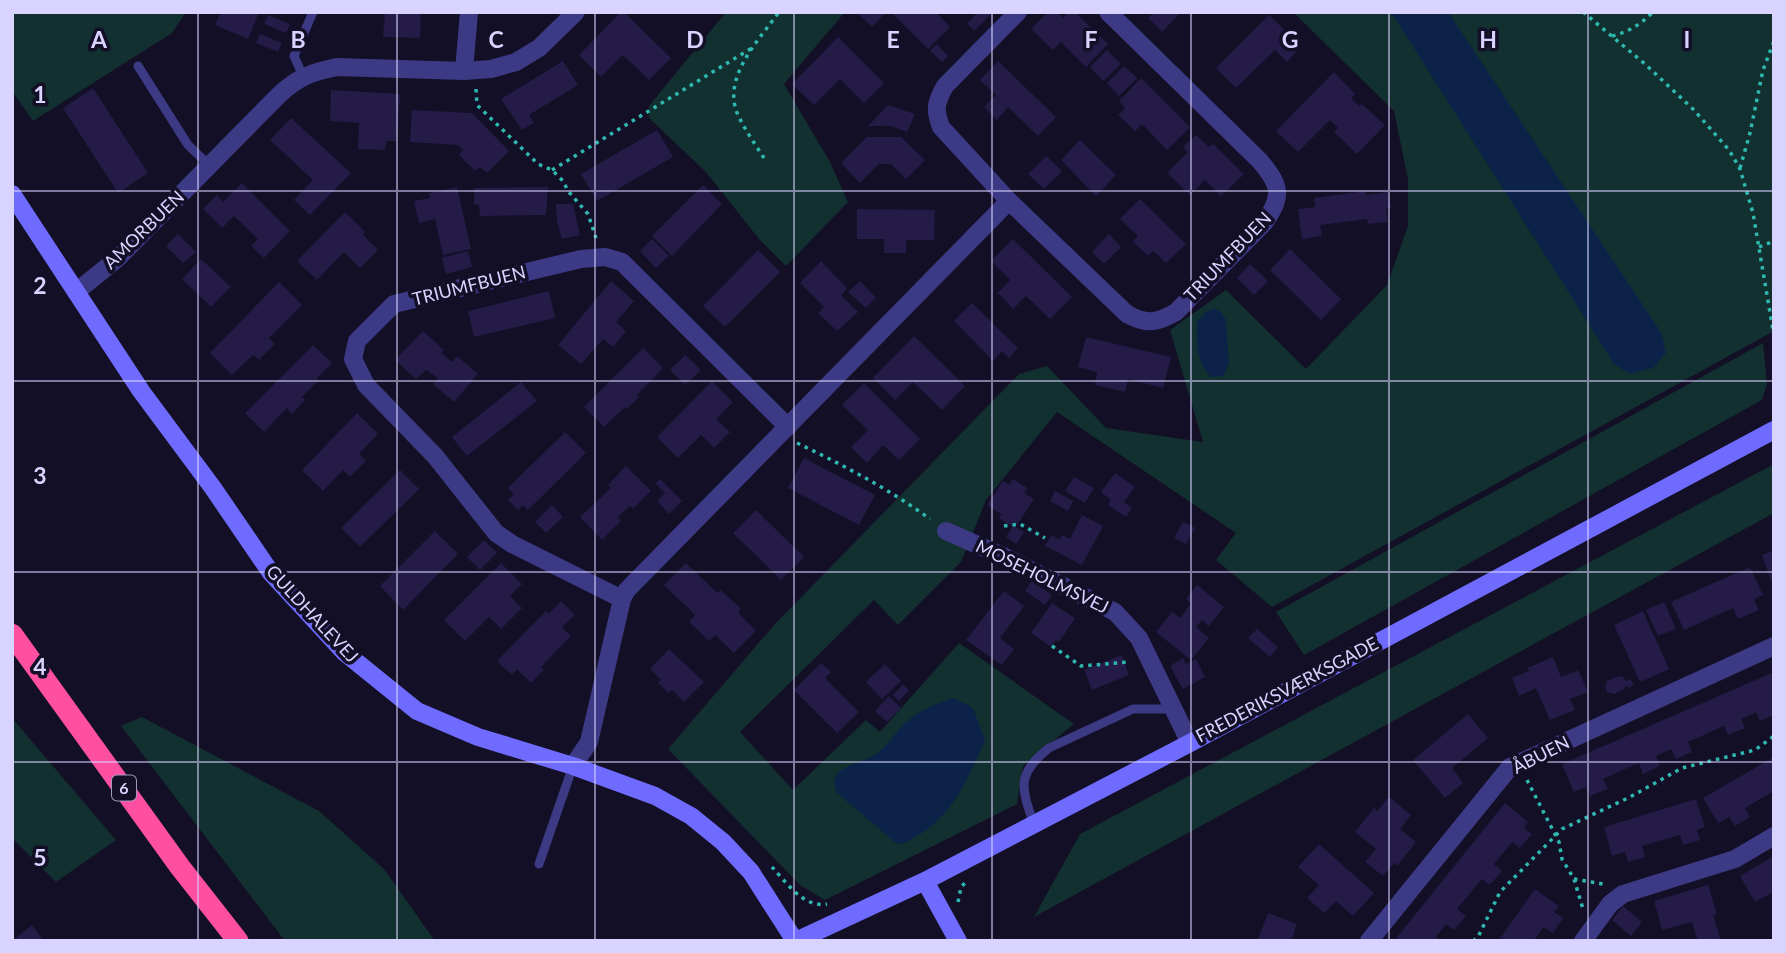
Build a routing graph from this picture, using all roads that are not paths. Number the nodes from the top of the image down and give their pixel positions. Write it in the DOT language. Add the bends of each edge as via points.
graph roads {
  1 [pos="313,12"];
  2 [pos="470,12"];
  3 [pos="576,12"];
  4 [pos="1018,12"];
  5 [pos="1108,12"];
  6 [pos="138,66"];
  7 [pos="469,71"];
  8 [pos="303,76"];
  9 [pos="209,165"];
  10 [pos="12,194"];
  11 [pos="1009,201"];
  12 [pos="76,292"];
  13 [pos="1774,430"];
  14 [pos="784,431"];
  15 [pos="946,531"];
  16 [pos="622,600"];
  17 [pos="12,634"];
  18 [pos="1774,646"];
  19 [pos="1174,709"];
  20 [pos="1190,743"];
  21 [pos="573,766"];
  22 [pos="1034,824"];
  23 [pos="1774,836"];
  24 [pos="539,864"];
  25 [pos="925,881"];
  26 [pos="1588,934"];
  27 [pos="238,941"];
  28 [pos="796,941"];
  29 [pos="958,941"];
  30 [pos="1369,941"];
  1 -- 8 [label="lane" via="294,56"];
  2 -- 7 [label="street"];
  3 -- 7 [label="street, AMORBUEN" via="539,48 516,62"];
  4 -- 11 [label="street, TRIUMFBUEN" via="945,86 936,114 948,136"];
  5 -- 11 [label="street, TRIUMFBUEN" via="1261,161 1276,187 1276,206 1176,312 1152,322 1127,314"];
  6 -- 9 [label="lane" via="188,145"];
  7 -- 8 [label="street, AMORBUEN" via="337,67"];
  8 -- 9 [label="street, AMORBUEN"];
  9 -- 12 [label="street, AMORBUEN" via="118,258"];
  10 -- 12 [label="street, GULDHALEVEJ"];
  11 -- 14 [label="street"];
  12 -- 21 [label="street, GULDHALEVEJ" via="271,573 344,652 417,711 478,737"];
  13 -- 20 [label="street, FREDERIKSVÆRKSGADE"];
  14 -- 16 [label="street" via="634,582"];
  14 -- 16 [label="street, TRIUMFBUEN" via="622,262 605,257 394,304 357,341 354,359 366,385 435,456 496,533"];
  15 -- 19 [label="street, MOSEHOLMSVEJ" via="1115,612 1139,638"];
  16 -- 21 [label="street" via="589,742"];
  17 -- 27 [label="highway, 6"];
  18 -- 30 [label="street, ÅBUEN" via="1510,767"];
  19 -- 20 [label="street, MOSEHOLMSVEJ"];
  19 -- 22 [label="lane" via="1133,709 1040,755 1023,788"];
  20 -- 22 [label="street, FREDERIKSVÆRKSGADE"];
  21 -- 24 [label="lane"];
  21 -- 28 [label="street, GULDHALEVEJ" via="655,796 691,816 751,872"];
  22 -- 25 [label="street, FREDERIKSVÆRKSGADE"];
  23 -- 26 [label="street" via="1735,859 1623,894"];
  25 -- 28 [label="street, FREDERIKSVÆRKSGADE"];
  25 -- 29 [label="street"];
}
